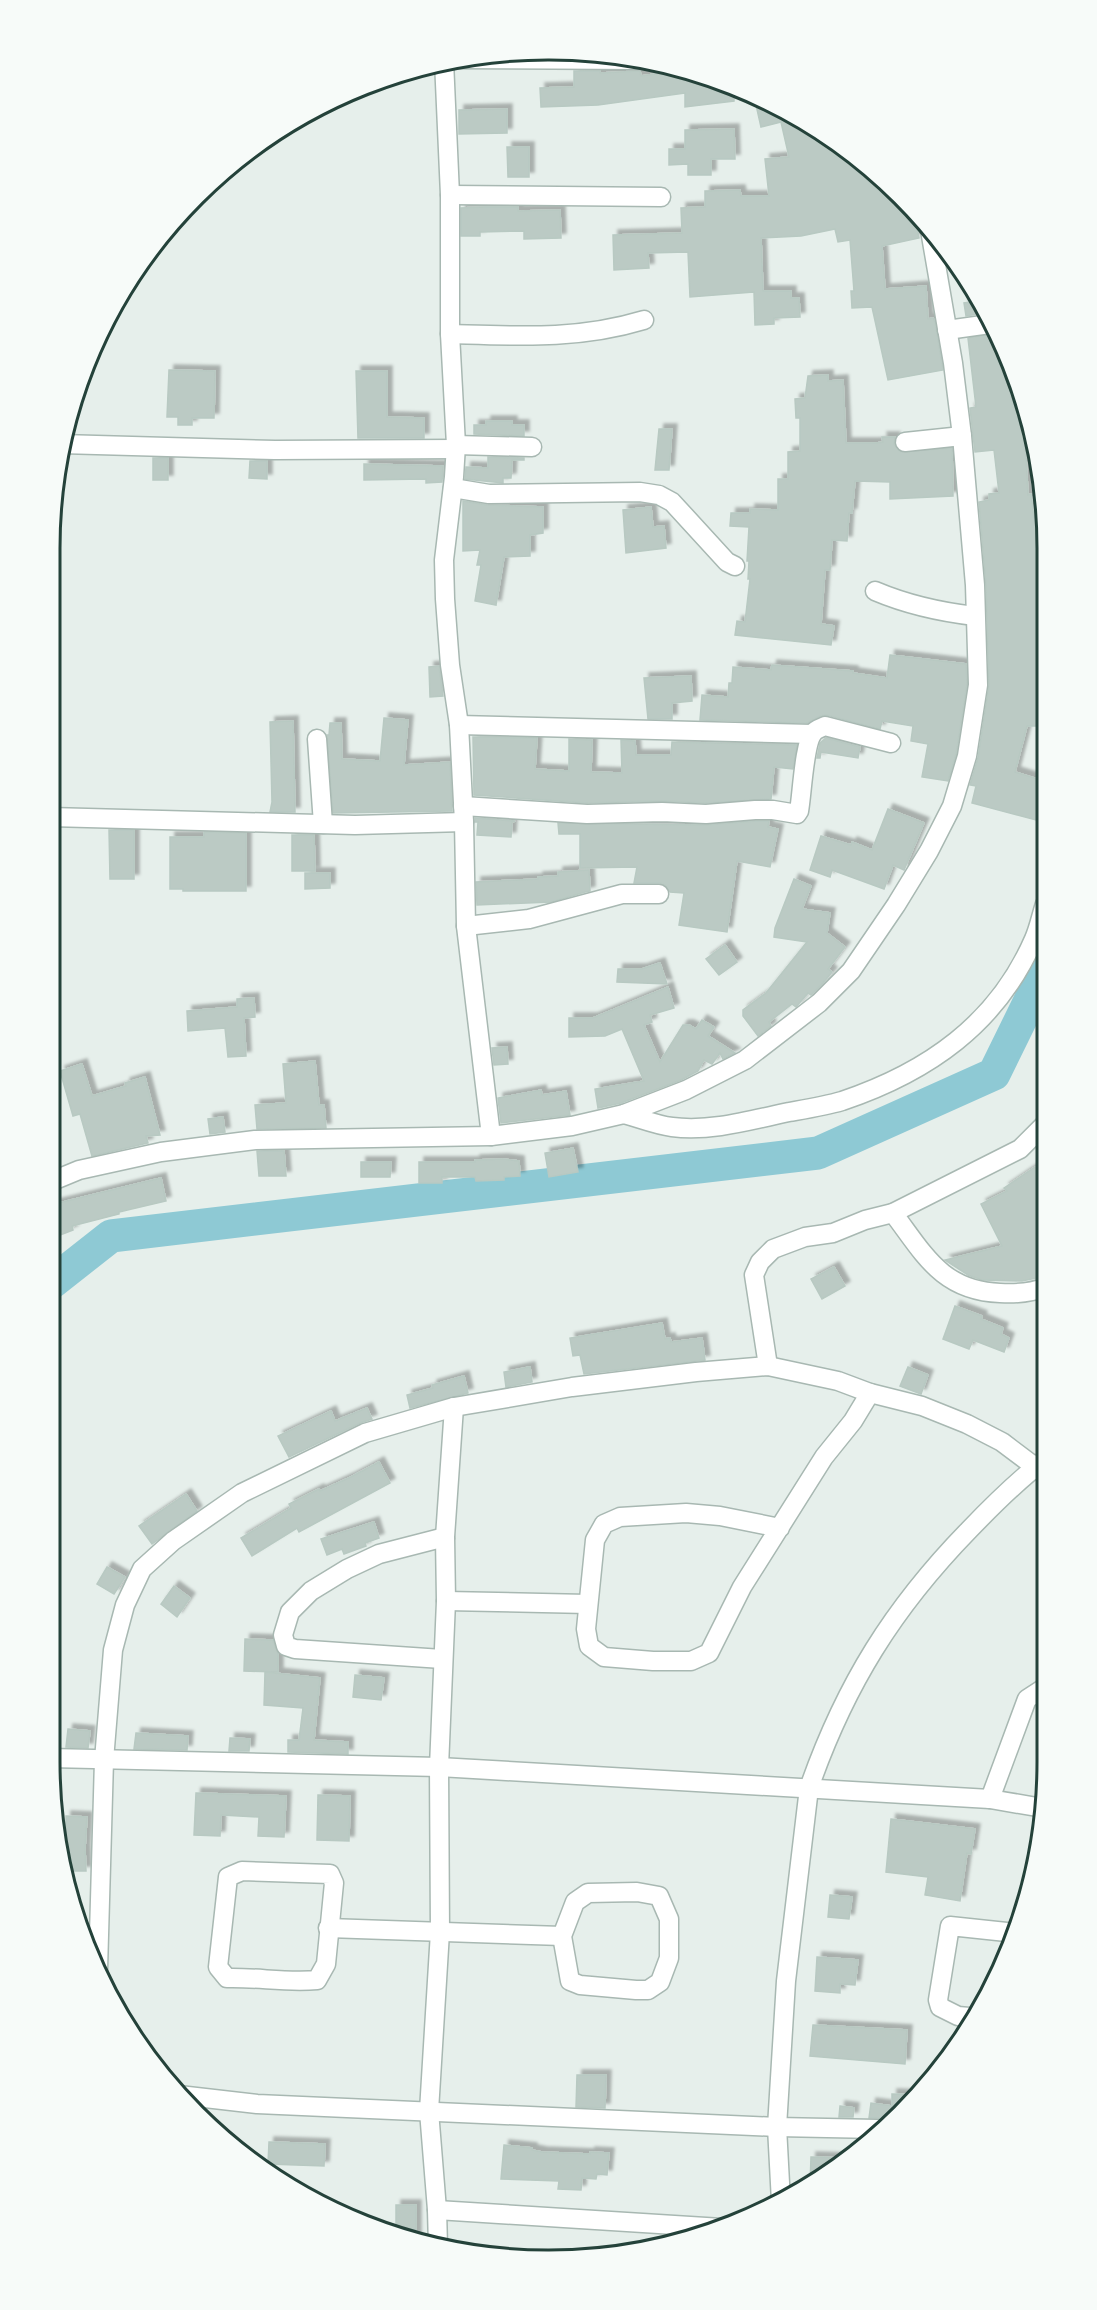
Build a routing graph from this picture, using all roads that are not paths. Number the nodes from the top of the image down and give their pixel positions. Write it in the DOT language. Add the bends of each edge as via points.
graph roads {
  1 [pos="444,71"];
  2 [pos="450,195"];
  3 [pos="661,197"];
  4 [pos="933,247"];
  5 [pos="644,320"];
  6 [pos="983,325"];
  7 [pos="947,330"];
  8 [pos="450,334"];
  9 [pos="962,436"];
  10 [pos="905,442"];
  11 [pos="71,444"];
  12 [pos="456,447"];
  13 [pos="532,447"];
  14 [pos="453,488"];
  15 [pos="735,566"];
  16 [pos="875,591"];
  17 [pos="975,616"];
  18 [pos="459,725"];
  19 [pos="812,734"];
  20 [pos="317,740"];
  21 [pos="891,743"];
  22 [pos="464,814"];
  23 [pos="60,817"];
  24 [pos="323,824"];
  25 [pos="658,894"];
  26 [pos="466,926"];
  27 [pos="1037,931"];
  28 [pos="624,1114"];
  29 [pos="1037,1132"];
  30 [pos="491,1136"];
  31 [pos="60,1178"];
  32 [pos="893,1213"];
  33 [pos="1037,1291"];
  34 [pos="768,1366"];
  35 [pos="870,1393"];
  36 [pos="454,1407"];
  37 [pos="1037,1463"];
  38 [pos="1037,1472"];
  39 [pos="780,1528"];
  40 [pos="445,1537"];
  41 [pos="446,1601"];
  42 [pos="588,1604"];
  43 [pos="442,1659"];
  44 [pos="1037,1692"];
  45 [pos="60,1758"];
  46 [pos="104,1760"];
  47 [pos="439,1767"];
  48 [pos="809,1788"];
  49 [pos="990,1799"];
  50 [pos="1035,1807"];
  51 [pos="328,1928"];
  52 [pos="440,1932"];
  53 [pos="1006,1932"];
  54 [pos="562,1936"];
  55 [pos="99,1952"];
  56 [pos="965,2017"];
  57 [pos="193,2097"];
  58 [pos="429,2111"];
  59 [pos="777,2127"];
  60 [pos="871,2129"];
  61 [pos="780,2192"];
  62 [pos="437,2210"];
  63 [pos="698,2226"];
  64 [pos="438,2237"];
  1 -- 2 [label="street"];
  2 -- 3 [label="street"];
  2 -- 8 [label="street"];
  4 -- 7 [label="street"];
  5 -- 8 [label="street" via="597,333 522,337"];
  6 -- 7 [label="street"];
  7 -- 9 [label="street"];
  8 -- 12 [label="street"];
  9 -- 10 [label="street"];
  9 -- 17 [label="street"];
  11 -- 12 [label="street" via="275,450"];
  12 -- 13 [label="street"];
  12 -- 14 [label="street"];
  14 -- 15 [label="street" via="489,494 659,495 672,502"];
  14 -- 18 [label="street" via="444,560 450,665"];
  16 -- 17 [label="street" via="941,612"];
  17 -- 28 [label="street" via="978,685 967,756 952,806 901,896 851,971 819,1002 745,1060 686,1090"];
  18 -- 19 [label="street"];
  18 -- 22 [label="street"];
  19 -- 21 [label="street" via="825,726"];
  19 -- 22 [label="street" via="797,814 755,810 706,814"];
  20 -- 24 [label="street"];
  22 -- 24 [label="street"];
  22 -- 26 [label="street"];
  23 -- 24 [label="street"];
  25 -- 26 [label="street" via="622,894 529,919"];
  26 -- 30 [label="street"];
  27 -- 28 [label="street" via="1009,987 979,1023 948,1049 888,1084 840,1102 696,1129 670,1127"];
  28 -- 30 [label="street" via="572,1126"];
  29 -- 32 [label="street" via="1020,1149"];
  30 -- 31 [label="street" via="255,1140 161,1152"];
  32 -- 33 [label="street" via="933,1266 960,1287 994,1293"];
  32 -- 34 [label="street" via="833,1233 805,1237 773,1249 760,1262 754,1275"];
  34 -- 35 [label="street" via="838,1381"];
  34 -- 36 [label="street" via="572,1387"];
  35 -- 37 [label="street" via="922,1406 966,1424"];
  35 -- 39 [label="street"];
  36 -- 40 [label="street"];
  36 -- 46 [label="street" via="365,1433 242,1493 142,1569 125,1605 113,1650"];
  38 -- 48 [label="street" via="983,1515 898,1611 851,1688"];
  39 -- 42 [label="street" via="686,1513 620,1516 604,1524 595,1540"];
  39 -- 42 [label="street" via="742,1587 709,1653 691,1661 604,1657 589,1647"];
  40 -- 41 [label="street"];
  40 -- 43 [label="street" via="379,1554 347,1569 311,1591 290,1612 283,1635 286,1647 296,1649"];
  41 -- 42 [label="street"];
  41 -- 43 [label="street"];
  43 -- 47 [label="street"];
  44 -- 49 [label="street" via="1027,1699"];
  45 -- 46 [label="street"];
  46 -- 47 [label="street"];
  46 -- 55 [label="street"];
  47 -- 48 [label="street"];
  47 -- 52 [label="street"];
  48 -- 49 [label="street"];
  48 -- 59 [label="street" via="786,1981"];
  49 -- 50 [label="street"];
  51 -- 51 [label="street" via="326,1964 317,1980 227,1978 218,1967 228,1877 242,1871 330,1874 334,1883"];
  51 -- 52 [label="street"];
  52 -- 54 [label="street"];
  52 -- 58 [label="street"];
  53 -- 56 [label="street" via="950,1926 938,2000 940,2007"];
  54 -- 54 [label="street" via="575,1902 588,1893 637,1892 658,1896 669,1919 669,1958 660,1982 648,1990 580,1985 570,1981"];
  57 -- 58 [label="street" via="256,2104"];
  58 -- 59 [label="street"];
  58 -- 62 [label="street"];
  59 -- 60 [label="street"];
  59 -- 61 [label="street"];
  62 -- 63 [label="street"];
  62 -- 64 [label="street"];
}
